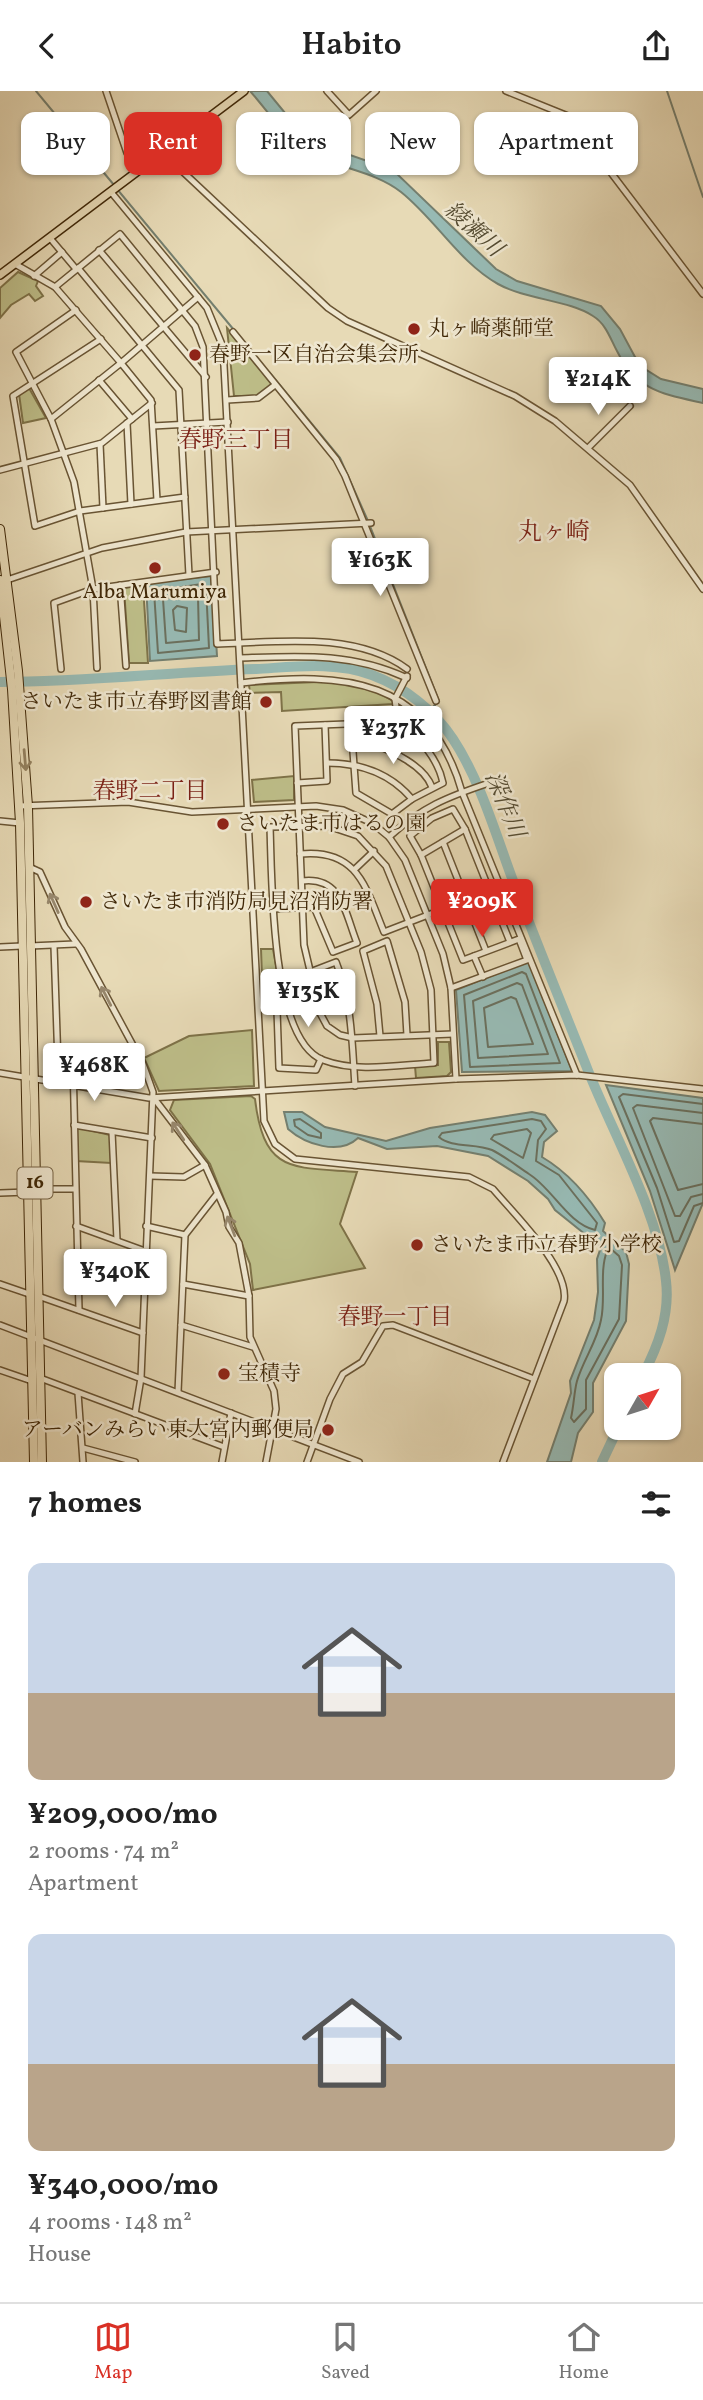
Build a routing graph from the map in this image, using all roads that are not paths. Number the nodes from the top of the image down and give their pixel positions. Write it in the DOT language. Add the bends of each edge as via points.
graph roads {
  1 [pos="106,91"];
  2 [pos="244,91"];
  3 [pos="327,91"];
  4 [pos="376,91"];
  5 [pos="506,91"];
  6 [pos="216,112"];
  7 [pos="124,142"];
  8 [pos="133,175"];
  9 [pos="186,175"];
  10 [pos="111,192"];
  11 [pos="50,238"];
  12 [pos="99,250"];
  13 [pos="62,252"];
  14 [pos="15,264"];
  15 [pos="77,269"];
  16 [pos="1,273"];
  17 [pos="34,276"];
  18 [pos="55,287"];
  19 [pos="703,294"];
  20 [pos="198,297"];
  21 [pos="76,310"];
  22 [pos="183,310"];
  23 [pos="162,328"];
  24 [pos="233,332"];
  25 [pos="101,339"];
  26 [pos="142,345"];
  27 [pos="121,363"];
  28 [pos="206,377"];
  29 [pos="99,380"];
  30 [pos="33,384"];
  31 [pos="275,385"];
  32 [pos="227,400"];
  33 [pos="152,403"];
  34 [pos="630,406"];
  35 [pos="51,419"];
  36 [pos="129,421"];
  37 [pos="228,422"];
  38 [pos="209,423"];
  39 [pos="181,424"];
  40 [pos="153,426"];
  41 [pos="100,444"];
  42 [pos="588,448"];
  43 [pos="65,453"];
  44 [pos="25,463"];
  45 [pos="0,470"];
  46 [pos="185,497"];
  47 [pos="157,501"];
  48 [pos="131,504"];
  49 [pos="103,508"];
  50 [pos="80,511"];
  51 [pos="364,523"];
  52 [pos="371,523"];
  53 [pos="0,529"];
  54 [pos="233,529"];
  55 [pos="214,530"];
  56 [pos="186,532"];
  57 [pos="85,553"];
  58 [pos="216,572"];
  59 [pos="189,575"];
  60 [pos="2,581"];
  61 [pos="120,585"];
  62 [pos="93,589"];
  63 [pos="703,589"];
  64 [pos="239,644"];
  65 [pos="240,659"];
  66 [pos="421,663"];
  67 [pos="126,666"];
  68 [pos="0,668"];
  69 [pos="97,668"];
  70 [pos="61,669"];
  71 [pos="407,669"];
  72 [pos="13,670"];
  73 [pos="407,678"];
  74 [pos="241,681"];
  75 [pos="395,699"];
  76 [pos="436,701"];
  77 [pos="398,722"];
  78 [pos="351,724"];
  79 [pos="325,725"];
  80 [pos="352,737"];
  81 [pos="327,763"];
  82 [pos="354,763"];
  83 [pos="296,783"];
  84 [pos="489,783"];
  85 [pos="432,787"];
  86 [pos="462,792"];
  87 [pos="412,799"];
  88 [pos="403,805"];
  89 [pos="23,806"];
  90 [pos="297,806"];
  91 [pos="427,807"];
  92 [pos="247,809"];
  93 [pos="411,816"];
  94 [pos="432,818"];
  95 [pos="0,821"];
  96 [pos="20,823"];
  97 [pos="299,826"];
  98 [pos="465,829"];
  99 [pos="389,837"];
  100 [pos="443,842"];
  101 [pos="374,851"];
  102 [pos="300,854"];
  103 [pos="421,855"];
  104 [pos="29,867"];
  105 [pos="355,869"];
  106 [pos="302,881"];
  107 [pos="490,891"];
  108 [pos="466,900"];
  109 [pos="303,908"];
  110 [pos="274,909"];
  111 [pos="443,909"];
  112 [pos="427,915"];
  113 [pos="409,923"];
  114 [pos="510,942"];
  115 [pos="75,944"];
  116 [pos="26,946"];
  117 [pos="54,946"];
  118 [pos="0,947"];
  119 [pos="486,951"];
  120 [pos="474,956"];
  121 [pos="310,972"];
  122 [pos="483,977"];
  123 [pos="451,988"];
  124 [pos="288,1006"];
  125 [pos="434,1034"];
  126 [pos="453,1034"];
  127 [pos="407,1035"];
  128 [pos="380,1036"];
  129 [pos="353,1038"];
  130 [pos="134,1051"];
  131 [pos="321,1059"];
  132 [pos="74,1063"];
  133 [pos="354,1067"];
  134 [pos="0,1073"];
  135 [pos="578,1075"];
  136 [pos="30,1078"];
  137 [pos="456,1079"];
  138 [pos="74,1086"];
  139 [pos="355,1086"];
  140 [pos="703,1089"];
  141 [pos="260,1091"];
  142 [pos="153,1097"];
  143 [pos="74,1125"];
  144 [pos="112,1132"];
  145 [pos="152,1139"];
  146 [pos="205,1165"];
  147 [pos="150,1176"];
  148 [pos="75,1189"];
  149 [pos="32,1191"];
  150 [pos="0,1193"];
  151 [pos="217,1194"];
  152 [pos="76,1226"];
  153 [pos="146,1226"];
  154 [pos="185,1235"];
  155 [pos="117,1240"];
  156 [pos="145,1251"];
  157 [pos="79,1267"];
  158 [pos="183,1284"];
  159 [pos="0,1285"];
  160 [pos="143,1290"];
  161 [pos="33,1295"];
  162 [pos="249,1296"];
  163 [pos="79,1310"];
  164 [pos="0,1325"];
  165 [pos="181,1325"];
  166 [pos="143,1333"];
  167 [pos="35,1338"];
  168 [pos="253,1347"];
  169 [pos="0,1370"];
  170 [pos="141,1378"];
  171 [pos="534,1379"];
  172 [pos="36,1380"];
  173 [pos="178,1392"];
  174 [pos="78,1393"];
  175 [pos="231,1413"];
  176 [pos="135,1414"];
  177 [pos="272,1428"];
  178 [pos="314,1445"];
  179 [pos="225,1447"];
  180 [pos="83,1448"];
  181 [pos="34,1462"];
  182 [pos="42,1462"];
  183 [pos="83,1462"];
  184 [pos="135,1462"];
  185 [pos="222,1462"];
  186 [pos="266,1462"];
  187 [pos="307,1462"];
  188 [pos="359,1462"];
  189 [pos="503,1462"];
  1 -- 7 [label="street"];
  2 -- 6 [label="main road"];
  3 -- 4 [label="street" via="349,115"];
  5 -- 19 [label="street" via="568,116"];
  8 -- 10 [label="main road"];
  9 -- 42 [label="street" via="338,316 515,396"];
  10 -- 11 [label="main road"];
  10 -- 20 [label="street"];
  11 -- 13 [label="street"];
  11 -- 14 [label="main road"];
  12 -- 15 [label="street"];
  12 -- 22 [label="street" via="120,233"];
  12 -- 23 [label="street"];
  13 -- 15 [label="street"];
  13 -- 17 [label="street"];
  14 -- 16 [label="main road"];
  14 -- 17 [label="street"];
  15 -- 18 [label="street"];
  15 -- 26 [label="street"];
  17 -- 18 [label="street"];
  18 -- 21 [label="street"];
  20 -- 22 [label="street"];
  20 -- 32 [label="street" via="221,337"];
  21 -- 25 [label="street"];
  21 -- 30 [label="street" via="17,350"];
  22 -- 23 [label="street"];
  22 -- 28 [label="street" via="200,337"];
  23 -- 26 [label="street"];
  23 -- 28 [label="street"];
  24 -- 31 [label="street"];
  25 -- 27 [label="street"];
  25 -- 30 [label="street"];
  26 -- 27 [label="street"];
  26 -- 39 [label="street" via="179,390"];
  27 -- 29 [label="street"];
  27 -- 33 [label="street"];
  28 -- 38 [label="street"];
  29 -- 35 [label="street"];
  29 -- 36 [label="street"];
  30 -- 35 [label="street"];
  30 -- 44 [label="street" via="13,396"];
  31 -- 32 [label="street" via="258,398"];
  31 -- 51 [label="street" via="335,459"];
  32 -- 37 [label="street"];
  33 -- 36 [label="street"];
  33 -- 40 [label="street"];
  34 -- 42 [label="street"];
  35 -- 43 [label="street"];
  36 -- 41 [label="street"];
  36 -- 48 [label="street"];
  37 -- 38 [label="street"];
  37 -- 54 [label="street"];
  38 -- 39 [label="street"];
  38 -- 55 [label="street"];
  39 -- 40 [label="street"];
  39 -- 46 [label="street"];
  40 -- 47 [label="street"];
  41 -- 43 [label="street"];
  41 -- 49 [label="street"];
  42 -- 63 [label="street" via="640,497"];
  43 -- 44 [label="street"];
  43 -- 50 [label="street"];
  44 -- 45 [label="street"];
  44 -- 50 [label="street" via="35,526"];
  46 -- 47 [label="street"];
  46 -- 56 [label="street"];
  47 -- 48 [label="street"];
  48 -- 49 [label="street"];
  49 -- 50 [label="street"];
  50 -- 57 [label="street"];
  51 -- 52 [label="street"];
  51 -- 54 [label="street"];
  51 -- 66 [label="street"];
  53 -- 60 [label="highway, 16"];
  54 -- 55 [label="street"];
  54 -- 64 [label="street"];
  55 -- 56 [label="street"];
  55 -- 58 [label="street"];
  56 -- 57 [label="street"];
  56 -- 59 [label="street"];
  57 -- 60 [label="street"];
  57 -- 62 [label="street"];
  58 -- 59 [label="street"];
  58 -- 64 [label="street" via="217,644"];
  59 -- 61 [label="street"];
  60 -- 72 [label="highway, 16"];
  61 -- 62 [label="street"];
  61 -- 67 [label="street"];
  62 -- 69 [label="street"];
  62 -- 70 [label="street" via="54,603"];
  64 -- 65 [label="street"];
  64 -- 71 [label="street" via="286,641 348,647"];
  65 -- 73 [label="street" via="346,657"];
  65 -- 74 [label="street"];
  66 -- 71 [label="street"];
  66 -- 76 [label="street"];
  68 -- 72 [label="street"];
  71 -- 73 [label="street"];
  72 -- 89 [label="highway, 16"];
  73 -- 75 [label="street"];
  74 -- 75 [label="street" via="339,679"];
  74 -- 92 [label="street"];
  75 -- 77 [label="street"];
  75 -- 86 [label="street" via="442,742"];
  77 -- 78 [label="street"];
  77 -- 85 [label="street" via="423,743 440,770 443,783"];
  78 -- 79 [label="street"];
  78 -- 80 [label="street"];
  79 -- 81 [label="street"];
  79 -- 83 [label="street" via="295,726"];
  80 -- 82 [label="street"];
  80 -- 85 [label="street" via="396,754 428,777"];
  81 -- 82 [label="street"];
  81 -- 83 [label="street" via="327,781"];
  82 -- 87 [label="street" via="384,776"];
  82 -- 88 [label="street" via="356,793 392,814"];
  83 -- 90 [label="street"];
  84 -- 86 [label="street"];
  85 -- 87 [label="street"];
  86 -- 91 [label="street"];
  86 -- 135 [label="street"];
  87 -- 88 [label="street"];
  88 -- 93 [label="street"];
  89 -- 92 [label="street" via="128,802 179,811"];
  89 -- 96 [label="highway, 16"];
  89 -- 104 [label="highway, 16"];
  90 -- 92 [label="street"];
  90 -- 97 [label="street"];
  90 -- 99 [label="street" via="343,810"];
  91 -- 93 [label="street"];
  91 -- 94 [label="street"];
  92 -- 141 [label="street"];
  93 -- 99 [label="street"];
  94 -- 98 [label="street" via="453,809"];
  94 -- 103 [label="street" via="410,836"];
  95 -- 96 [label="street"];
  96 -- 116 [label="highway, 16"];
  97 -- 101 [label="street" via="328,826 358,836"];
  97 -- 102 [label="street"];
  97 -- 110 [label="street" via="270,827"];
  98 -- 100 [label="street"];
  98 -- 107 [label="street"];
  99 -- 112 [label="street" via="405,860"];
  100 -- 103 [label="street"];
  100 -- 108 [label="street"];
  101 -- 105 [label="street"];
  101 -- 113 [label="street" via="386,866"];
  102 -- 105 [label="street" via="334,856"];
  102 -- 106 [label="street"];
  103 -- 111 [label="street"];
  115 -- 104 [label="street, one-way" via="40,872"];
  104 -- 116 [label="highway, 16"];
  105 -- 113 [label="street" via="384,932"];
  106 -- 109 [label="street"];
  106 -- 109 [label="street" via="317,879 338,893 357,943 333,953 314,907"];
  107 -- 108 [label="street"];
  107 -- 114 [label="street"];
  108 -- 111 [label="street"];
  108 -- 119 [label="street"];
  109 -- 110 [label="street"];
  109 -- 121 [label="street"];
  110 -- 124 [label="street" via="276,951"];
  111 -- 112 [label="street"];
  111 -- 120 [label="street" via="463,960"];
  112 -- 113 [label="street"];
  112 -- 123 [label="street"];
  113 -- 125 [label="street" via="431,990"];
  114 -- 119 [label="street"];
  114 -- 122 [label="street" via="519,939 527,960"];
  115 -- 117 [label="street"];
  130 -- 115 [label="street, one-way"];
  116 -- 117 [label="street"];
  116 -- 118 [label="street"];
  116 -- 136 [label="highway, 16"];
  117 -- 132 [label="street" via="58,1064"];
  119 -- 120 [label="street"];
  120 -- 122 [label="street"];
  121 -- 129 [label="street" via="327,1027"];
  121 -- 129 [label="street" via="336,962 350,1004"];
  122 -- 123 [label="street"];
  123 -- 126 [label="street"];
  124 -- 131 [label="street" via="294,1031 307,1050"];
  124 -- 131 [label="street" via="276,1010 279,1068 316,1070"];
  125 -- 126 [label="street"];
  125 -- 127 [label="street"];
  125 -- 133 [label="street" via="434,1063"];
  126 -- 137 [label="street"];
  127 -- 128 [label="street"];
  127 -- 128 [label="street" via="405,1002 387,941 363,951"];
  128 -- 129 [label="street"];
  129 -- 133 [label="street"];
  130 -- 132 [label="street" via="115,1062"];
  130 -- 142 [label="street" via="143,1063"];
  131 -- 133 [label="street"];
  132 -- 138 [label="street"];
  133 -- 139 [label="street"];
  134 -- 136 [label="street"];
  135 -- 137 [label="street"];
  135 -- 140 [label="street"];
  136 -- 138 [label="street"];
  136 -- 149 [label="highway, 16"];
  137 -- 139 [label="street"];
  138 -- 142 [label="street"];
  138 -- 143 [label="street"];
  139 -- 141 [label="street"];
  141 -- 142 [label="street"];
  141 -- 171 [label="street" via="264,1121 275,1144 295,1159 469,1177 494,1189 553,1263 565,1287 562,1307"];
  142 -- 145 [label="street"];
  146 -- 142 [label="street, one-way"];
  143 -- 144 [label="street"];
  143 -- 148 [label="street"];
  144 -- 145 [label="street"];
  144 -- 155 [label="street"];
  145 -- 147 [label="street"];
  146 -- 147 [label="street" via="184,1177"];
  146 -- 151 [label="street"];
  147 -- 153 [label="street"];
  148 -- 149 [label="street"];
  148 -- 152 [label="street"];
  149 -- 150 [label="street"];
  149 -- 161 [label="highway, 16"];
  151 -- 154 [label="street"];
  162 -- 151 [label="street, one-way" via="239,1243"];
  152 -- 155 [label="street"];
  152 -- 157 [label="street"];
  153 -- 154 [label="street"];
  153 -- 156 [label="street"];
  154 -- 158 [label="street"];
  155 -- 156 [label="street"];
  156 -- 160 [label="street"];
  157 -- 160 [label="street"];
  157 -- 163 [label="street"];
  158 -- 162 [label="street"];
  158 -- 165 [label="street"];
  159 -- 161 [label="street"];
  160 -- 166 [label="street"];
  161 -- 163 [label="street"];
  161 -- 167 [label="highway, 16"];
  162 -- 168 [label="street"];
  163 -- 166 [label="street"];
  164 -- 167 [label="street"];
  165 -- 168 [label="street"];
  165 -- 173 [label="street"];
  166 -- 170 [label="street"];
  167 -- 170 [label="street"];
  167 -- 172 [label="highway, 16"];
  168 -- 177 [label="street" via="274,1391"];
  169 -- 172 [label="street"];
  170 -- 173 [label="street"];
  170 -- 176 [label="street"];
  171 -- 178 [label="street" via="393,1325 383,1326 362,1362 343,1374"];
  171 -- 189 [label="street"];
  172 -- 174 [label="street"];
  172 -- 181 [label="highway, 16"];
  172 -- 182 [label="highway, 16"];
  173 -- 175 [label="street"];
  174 -- 176 [label="street"];
  174 -- 180 [label="street"];
  175 -- 177 [label="street"];
  175 -- 179 [label="street"];
  176 -- 179 [label="street"];
  177 -- 178 [label="street"];
  177 -- 186 [label="street"];
  178 -- 187 [label="street"];
  178 -- 188 [label="street"];
  179 -- 185 [label="street"];
  180 -- 183 [label="street"];
  180 -- 184 [label="street"];
}
